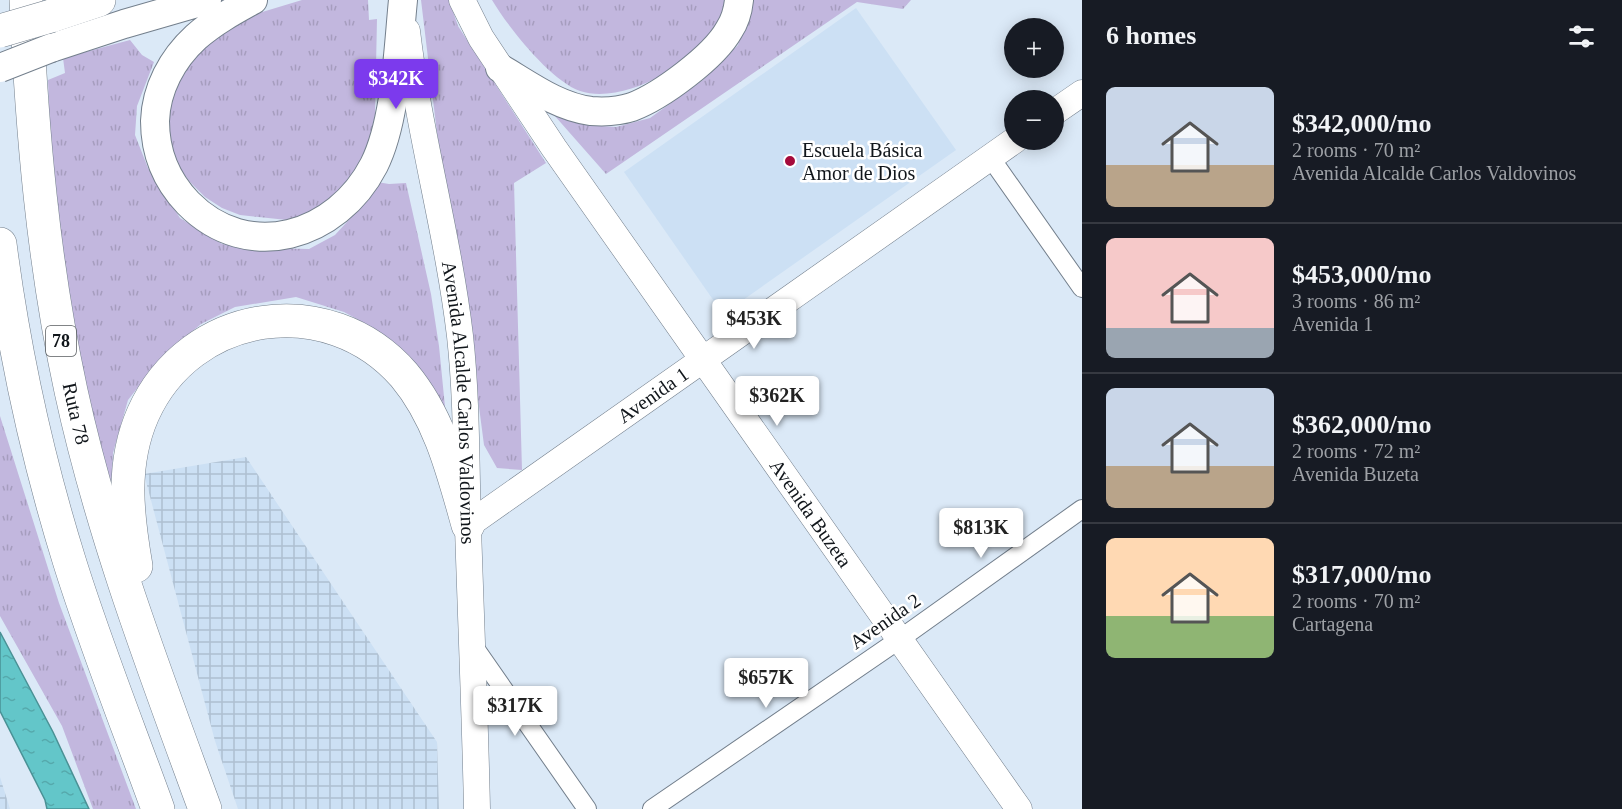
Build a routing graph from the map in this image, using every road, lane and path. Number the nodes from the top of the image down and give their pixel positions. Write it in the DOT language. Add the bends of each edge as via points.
graph roads {
  1 [pos="99,0"];
  2 [pos="207,0"];
  3 [pos="253,0"];
  4 [pos="404,0"];
  5 [pos="462,0"];
  6 [pos="740,0"];
  7 [pos="38,8"];
  8 [pos="0,32"];
  9 [pos="0,68"];
  10 [pos="500,68"];
  11 [pos="1082,93"];
  12 [pos="1064,105"];
  13 [pos="1004,147"];
  14 [pos="990,157"];
  15 [pos="0,244"];
  16 [pos="1082,288"];
  17 [pos="702,360"];
  18 [pos="0,366"];
  19 [pos="35,438"];
  20 [pos="1082,509"];
  21 [pos="468,525"];
  22 [pos="900,639"];
  23 [pos="472,644"];
  24 [pos="154,671"];
  25 [pos="158,809"];
  26 [pos="205,809"];
  27 [pos="477,809"];
  28 [pos="587,809"];
  29 [pos="652,809"];
  30 [pos="1019,809"];
  1 -- 7 [label="highway"];
  2 -- 9 [label="main road, bridge" via="124,24"];
  3 -- 4 [label="main road" via="215,22 182,52 162,85 155,129 170,182 195,209 227,230 264,237 304,230 336,213 374,165 390,109"];
  4 -- 21 [label="main road, Avenida Alcalde Carlos Valdovinos" via="421,124 447,248 460,337"];
  5 -- 10 [label="main road"];
  6 -- 10 [label="main road" via="730,30 695,67 631,107 606,111 567,105"];
  7 -- 8 [label="highway, bridge"];
  7 -- 24 [label="highway, Ruta 78 / 78" via="33,133 59,330 101,507"];
  10 -- 17 [label="main road, Avenida Buzeta"];
  11 -- 12 [label="main road"];
  13 -- 14 [label="main road, Avenida 1"];
  14 -- 16 [label="street"];
  14 -- 17 [label="main road, Avenida 1"];
  15 -- 19 [label="highway, 78"];
  17 -- 21 [label="main road, Avenida 1"];
  17 -- 22 [label="main road, Avenida Buzeta"];
  18 -- 19 [label="highway"];
  19 -- 25 [label="highway, 78" via="69,561"];
  20 -- 22 [label="street, Avenida 2"];
  21 -- 23 [label="main road, Avenida Alcalde Carlos Valdovinos"];
  21 -- 24 [label="highway" via="447,450 418,393 386,358 345,333 302,321 259,322 223,333 167,375 143,413 130,453 130,530"];
  22 -- 29 [label="street, Avenida 2"];
  22 -- 30 [label="main road, Avenida Buzeta"];
  23 -- 27 [label="main road, Avenida Alcalde Carlos Valdovinos"];
  23 -- 28 [label="street"];
  24 -- 26 [label="highway, Ruta 78 / 78"];
}
